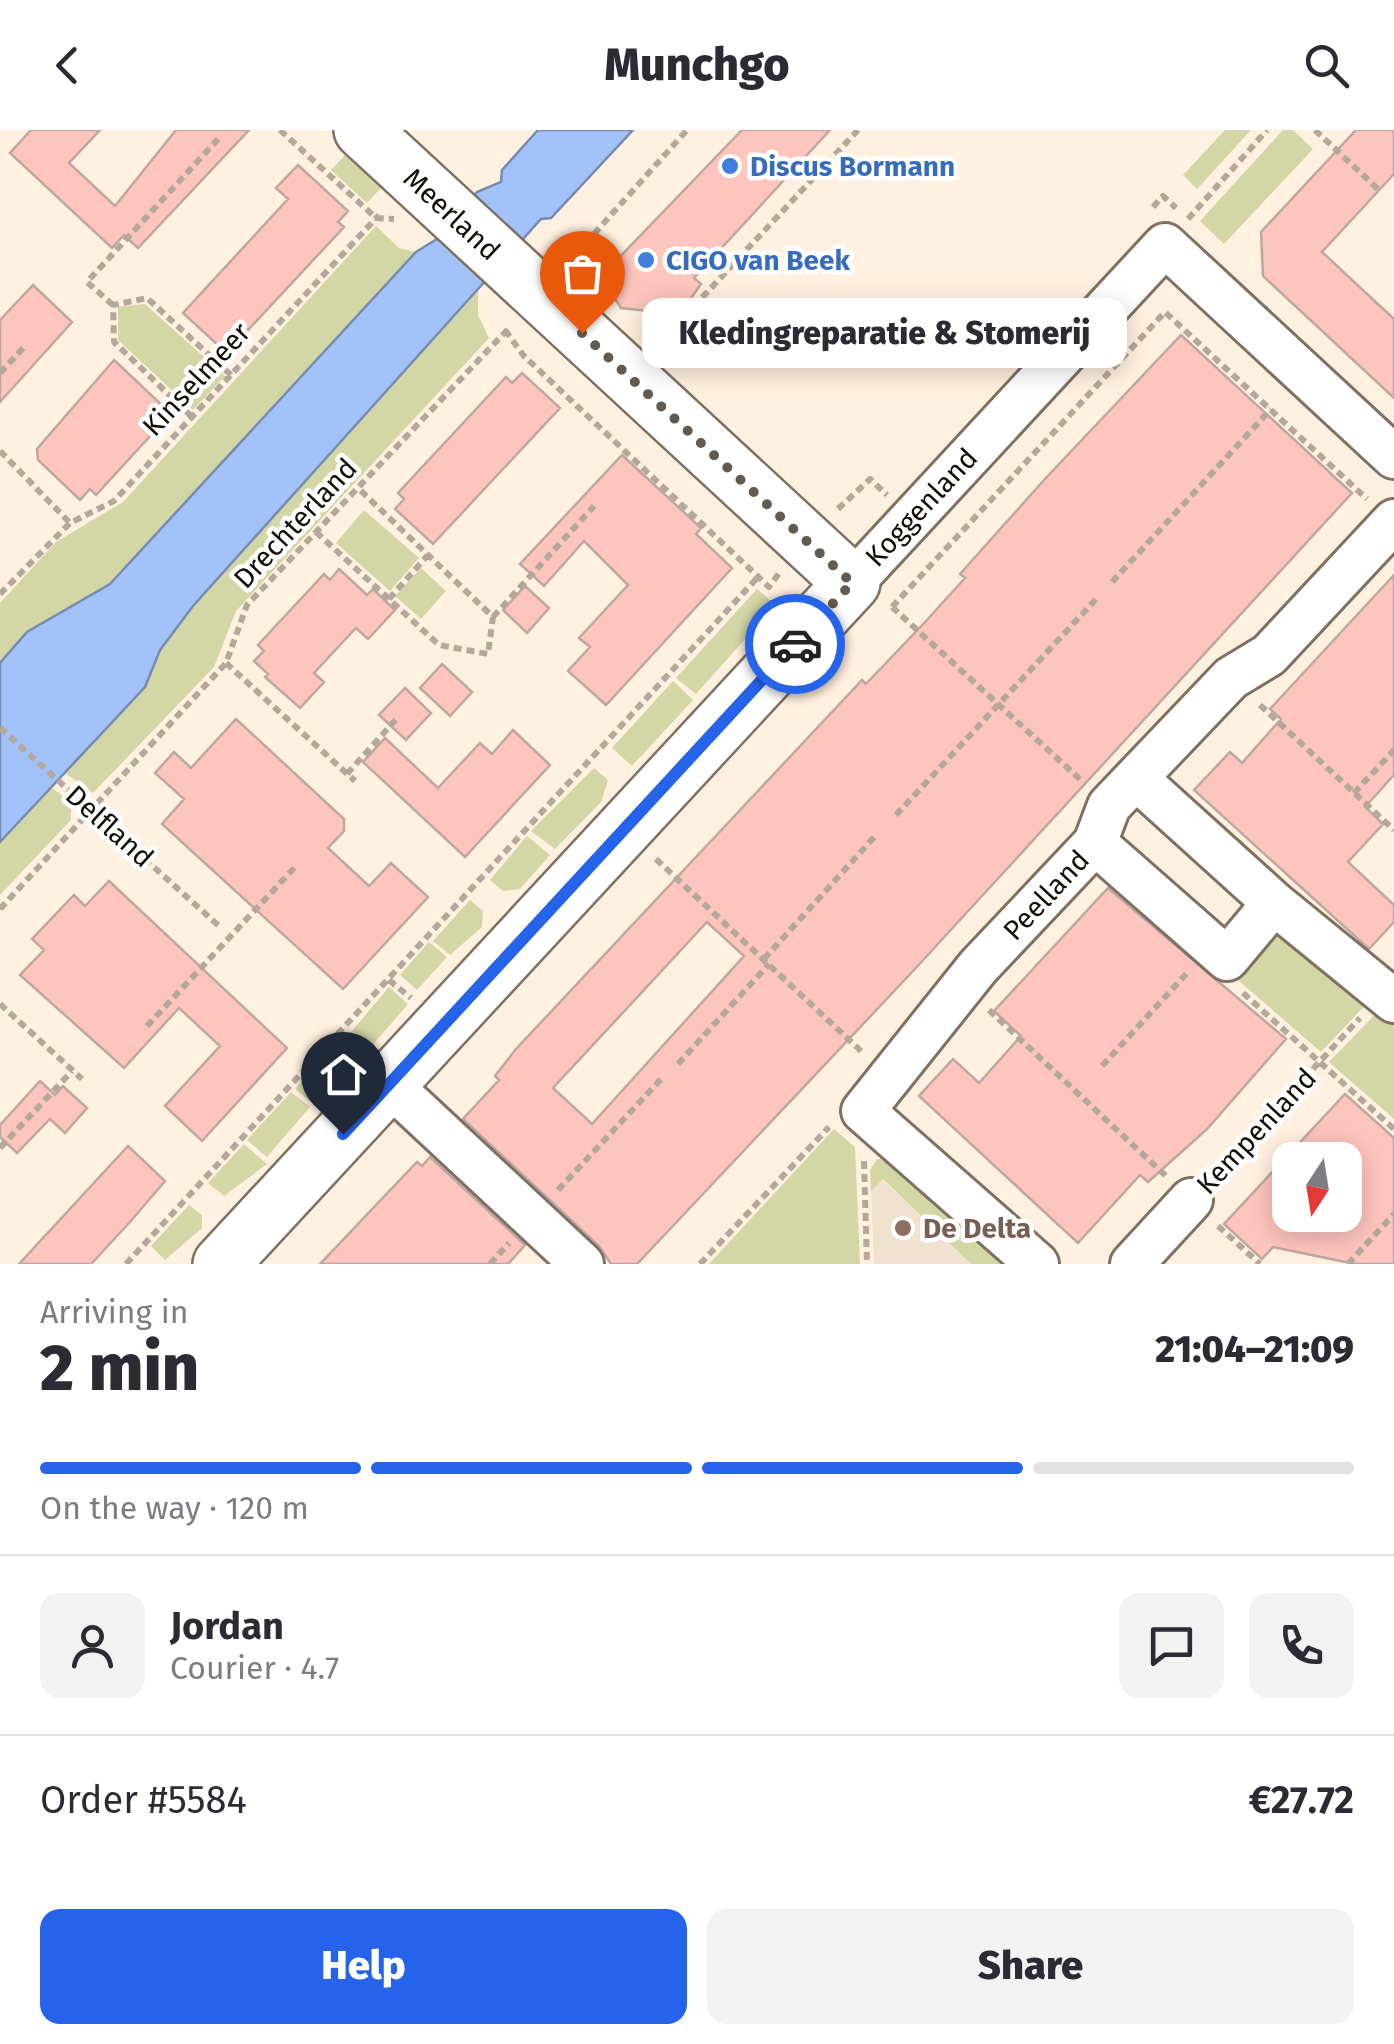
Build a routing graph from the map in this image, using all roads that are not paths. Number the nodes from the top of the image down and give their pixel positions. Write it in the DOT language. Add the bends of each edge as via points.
graph roads {
  1 [pos="362,130"];
  2 [pos="1394,457"];
  3 [pos="1393,522"];
  4 [pos="870,597"];
  5 [pos="1114,810"];
  6 [pos="1274,903"];
  7 [pos="1391,991"];
  8 [pos="390,1085"];
  9 [pos="1191,1200"];
  10 [pos="220,1264"];
  11 [pos="582,1264"];
  12 [pos="1037,1264"];
  13 [pos="1132,1264"];
  1 -- 4 [label="street, Meerland" via="421,200"];
  2 -- 4 [label="street, Koggenland" via="1165,244"];
  3 -- 5 [label="street, Peelland" via="1270,655 1231,678"];
  4 -- 8 [label="street, Koggenland" via="648,851"];
  5 -- 6 [label="street"];
  5 -- 6 [label="street" via="1220,953"];
  5 -- 12 [label="street, Peelland" via="863,1111"];
  6 -- 7 [label="street"];
  8 -- 10 [label="street, Koggenland"];
  8 -- 11 [label="street"];
  9 -- 13 [label="street"];
}
